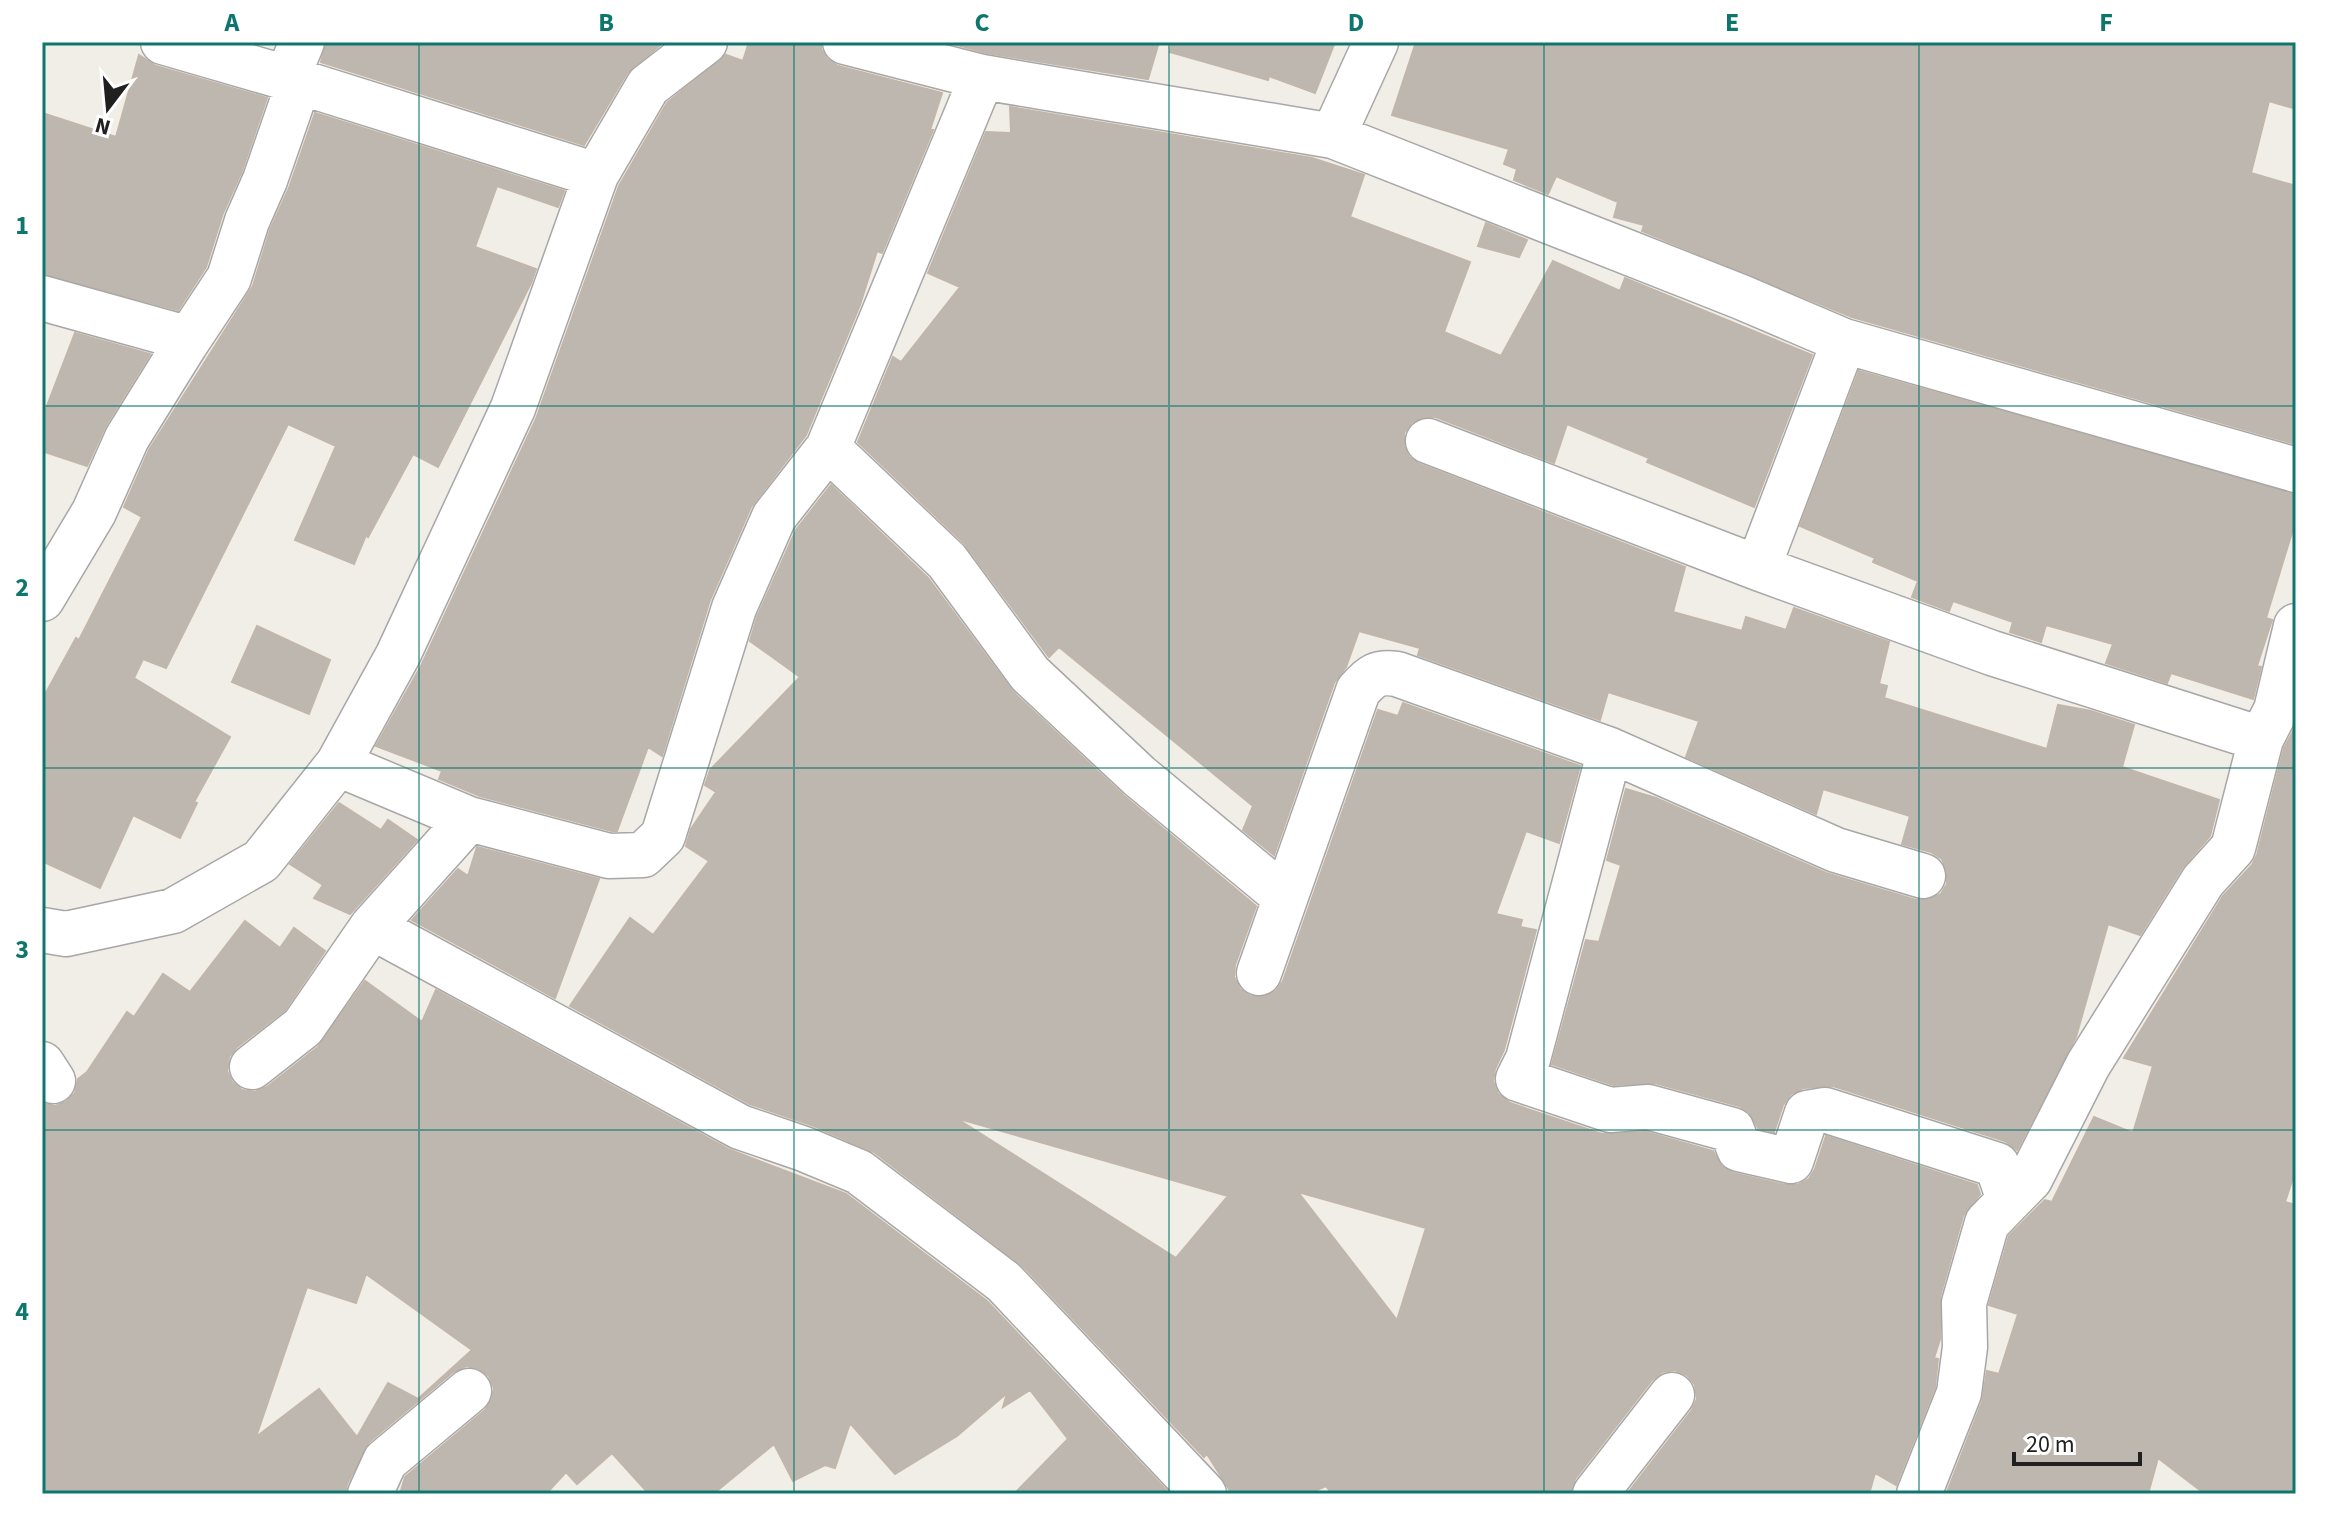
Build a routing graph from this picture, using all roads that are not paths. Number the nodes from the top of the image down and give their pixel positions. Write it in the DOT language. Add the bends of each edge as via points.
graph roads {
  1 [pos="163,42"];
  2 [pos="705,42"];
  3 [pos="845,42"];
  4 [pos="1376,42"];
  5 [pos="296,67"];
  6 [pos="982,77"];
  7 [pos="1333,136"];
  8 [pos="596,175"];
  9 [pos="42,298"];
  10 [pos="1844,341"];
  11 [pos="186,343"];
  12 [pos="1428,441"];
  13 [pos="828,448"];
  14 [pos="2296,470"];
  15 [pos="1758,568"];
  16 [pos="42,599"];
  17 [pos="2296,626"];
  18 [pos="2261,739"];
  19 [pos="1610,750"];
  20 [pos="338,764"];
  21 [pos="469,819"];
  22 [pos="1923,876"];
  23 [pos="1285,897"];
  24 [pos="372,927"];
  25 [pos="42,930"];
  26 [pos="1259,973"];
  27 [pos="252,1067"];
  28 [pos="2009,1200"];
  29 [pos="469,1391"];
  30 [pos="1672,1395"];
  31 [pos="370,1494"];
  32 [pos="1204,1494"];
  33 [pos="1595,1494"];
  34 [pos="1919,1494"];
  1 -- 5 [label="street"];
  2 -- 8 [label="street" via="648,86"];
  3 -- 6 [label="street"];
  4 -- 7 [label="street"];
  5 -- 8 [label="street"];
  5 -- 11 [label="street" via="265,180 229,278"];
  6 -- 7 [label="street"];
  6 -- 13 [label="street"];
  7 -- 10 [label="street"];
  8 -- 20 [label="street" via="513,408 398,655"];
  9 -- 11 [label="street" via="175,335"];
  10 -- 14 [label="street"];
  10 -- 15 [label="street"];
  11 -- 16 [label="street" via="127,438 94,512"];
  12 -- 15 [label="street"];
  13 -- 21 [label="street" via="774,517 734,608 663,836 643,855 609,856"];
  13 -- 23 [label="street" via="947,561 1030,674 1139,776"];
  15 -- 18 [label="street" via="1992,653"];
  17 -- 18 [label="street" via="2276,710"];
  18 -- 28 [label="street" via="2233,848 2203,881 2171,930 2088,1065 2030,1179"];
  19 -- 22 [label="street" via="1836,850"];
  19 -- 23 [label="street" via="1380,672 1358,691"];
  19 -- 28 [label="street" via="1528,1059 1518,1079 1610,1110 1648,1107 1732,1130 1739,1149 1791,1161 1807,1113 1825,1110 1997,1165"];
  20 -- 21 [label="street"];
  20 -- 25 [label="street" via="261,861 173,911 66,934"];
  21 -- 24 [label="street"];
  23 -- 26 [label="street"];
  24 -- 27 [label="street" via="303,1027"];
  24 -- 32 [label="street" via="740,1127 859,1172 1004,1282"];
  28 -- 34 [label="street" via="1987,1223 1964,1303 1959,1393"];
  29 -- 31 [label="street" via="385,1461"];
  30 -- 33 [label="street"];
}
